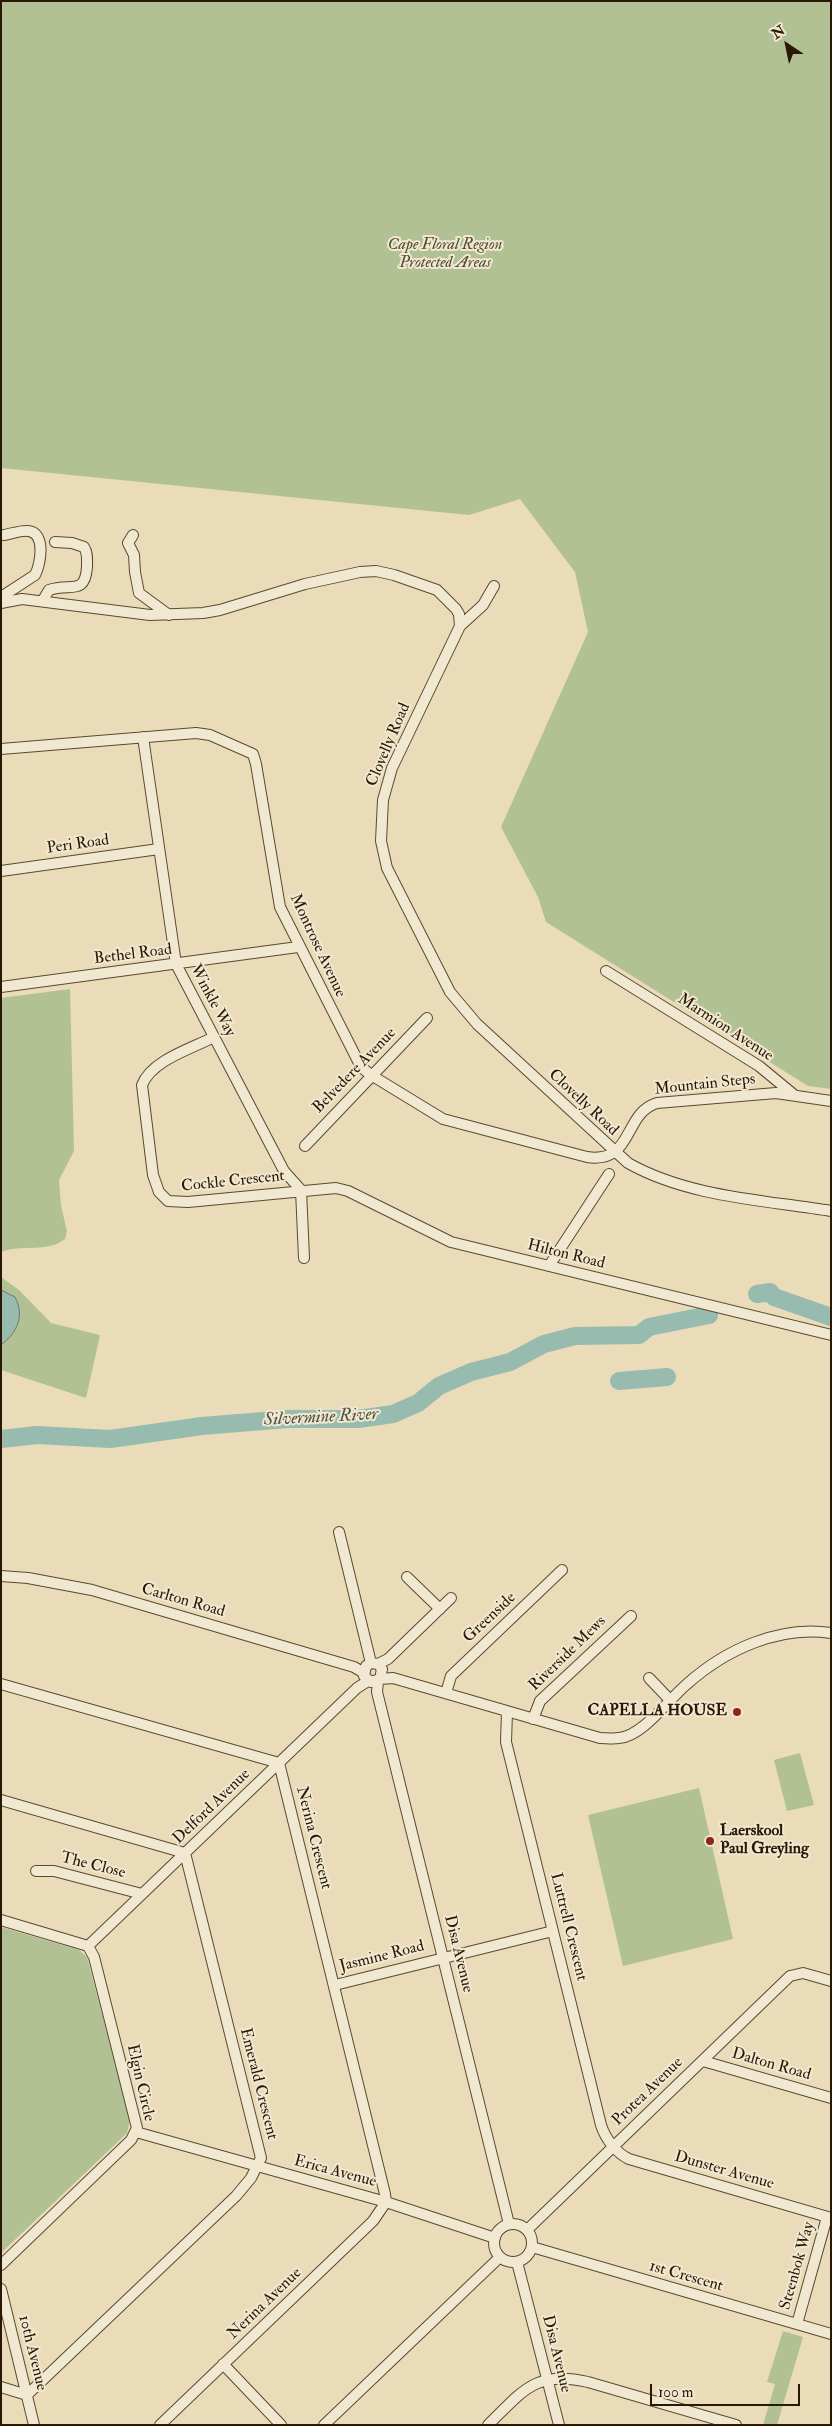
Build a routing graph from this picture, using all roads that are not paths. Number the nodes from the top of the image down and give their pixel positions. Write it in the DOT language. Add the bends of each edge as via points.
graph roads {
  1 [pos="4,535"];
  2 [pos="133,535"];
  3 [pos="55,542"];
  4 [pos="494,586"];
  5 [pos="1,597"];
  6 [pos="43,600"];
  7 [pos="1,603"];
  8 [pos="169,615"];
  9 [pos="460,626"];
  10 [pos="143,737"];
  11 [pos="1,749"];
  12 [pos="159,849"];
  13 [pos="1,871"];
  14 [pos="298,947"];
  15 [pos="176,964"];
  16 [pos="606,971"];
  17 [pos="1,987"];
  18 [pos="427,1018"];
  19 [pos="214,1037"];
  20 [pos="371,1075"];
  21 [pos="793,1094"];
  22 [pos="831,1101"];
  23 [pos="305,1146"];
  24 [pos="614,1153"];
  25 [pos="608,1174"];
  26 [pos="301,1190"];
  27 [pos="831,1211"];
  28 [pos="304,1258"];
  29 [pos="549,1266"];
  30 [pos="831,1335"];
  31 [pos="339,1532"];
  32 [pos="562,1570"];
  33 [pos="1,1576"];
  34 [pos="407,1577"];
  35 [pos="451,1598"];
  36 [pos="440,1609"];
  37 [pos="631,1616"];
  38 [pos="831,1633"];
  39 [pos="371,1673"];
  40 [pos="648,1678"];
  41 [pos="1,1684"];
  42 [pos="446,1693"];
  43 [pos="670,1700"];
  44 [pos="507,1712"];
  45 [pos="533,1719"];
  46 [pos="279,1763"];
  47 [pos="1,1800"];
  48 [pos="185,1853"];
  49 [pos="36,1871"];
  50 [pos="142,1894"];
  51 [pos="1,1920"];
  52 [pos="553,1931"];
  53 [pos="88,1946"];
  54 [pos="443,1957"];
  55 [pos="831,1981"];
  56 [pos="335,1985"];
  57 [pos="703,2061"];
  58 [pos="831,2098"];
  59 [pos="136,2132"];
  60 [pos="613,2146"];
  61 [pos="257,2167"];
  62 [pos="386,2202"];
  63 [pos="829,2217"];
  64 [pos="510,2224"];
  65 [pos="528,2230"];
  66 [pos="495,2238"];
  67 [pos="532,2248"];
  68 [pos="500,2257"];
  69 [pos="517,2262"];
  70 [pos="1,2265"];
  71 [pos="1,2289"];
  72 [pos="797,2324"];
  73 [pos="831,2334"];
  74 [pos="223,2364"];
  75 [pos="547,2378"];
  76 [pos="1,2387"];
  77 [pos="27,2395"];
  78 [pos="34,2425"];
  79 [pos="160,2425"];
  80 [pos="281,2425"];
  81 [pos="324,2425"];
  82 [pos="488,2425"];
  83 [pos="558,2425"];
  84 [pos="736,2425"];
  1 -- 5 [label="street" via="35,533 40,546 35,575"];
  2 -- 8 [label="street" via="128,544 134,555 139,593"];
  3 -- 6 [label="street" via="84,547 87,559 85,579 76,587 49,590"];
  4 -- 9 [label="street" via="483,605"];
  6 -- 7 [label="street"];
  6 -- 8 [label="street"];
  8 -- 9 [label="street" via="220,610 305,584 376,571 437,590 448,598 459,614"];
  9 -- 24 [label="street, Clovelly Road" via="392,768 383,800 381,841 387,868 450,992 477,1024"];
  10 -- 11 [label="street, Montrose Avenue"];
  10 -- 12 [label="street, Winkle Way"];
  10 -- 14 [label="street, Montrose Avenue" via="205,733 253,754 277,899"];
  12 -- 13 [label="street, Peri Road"];
  12 -- 15 [label="street, Winkle Way"];
  14 -- 15 [label="street, Bethel Road"];
  14 -- 20 [label="street, Montrose Avenue" via="360,1064"];
  15 -- 17 [label="street, Bethel Road"];
  15 -- 19 [label="street, Winkle Way"];
  16 -- 21 [label="street, Marmion Avenue" via="759,1066"];
  18 -- 20 [label="street, Belvedere Avenue"];
  19 -- 26 [label="street, Winkle Way" via="284,1171"];
  19 -- 26 [label="street, Cockle Crescent" via="153,1069 142,1085 153,1175 159,1192 168,1201 177,1203"];
  20 -- 23 [label="street, Belvedere Avenue"];
  20 -- 24 [label="street, Montrose Avenue" via="449,1121 587,1157 602,1159"];
  21 -- 22 [label="street, Marmion Avenue"];
  21 -- 24 [label="street, Mountain Steps" via="653,1104 642,1112 624,1143"];
  24 -- 27 [label="street, Clovelly Road" via="642,1170 702,1190"];
  25 -- 29 [label="street"];
  26 -- 28 [label="street"];
  26 -- 29 [label="street, Hilton Road" via="326,1188 348,1191 447,1241"];
  29 -- 30 [label="street, Hilton Road"];
  31 -- 39 [label="street, Disa Avenue"];
  32 -- 42 [label="street, Greenside" via="451,1676"];
  33 -- 39 [label="street, Carlton Road" via="92,1590"];
  34 -- 36 [label="street"];
  35 -- 36 [label="street, Delford Avenue"];
  36 -- 39 [label="street, Delford Avenue"];
  37 -- 45 [label="street, Riverside Mews" via="540,1701"];
  38 -- 43 [label="street, Carlton Road" via="794,1633 738,1649 712,1664"];
  39 -- 42 [label="street, Carlton Road"];
  39 -- 46 [label="street, Delford Avenue"];
  39 -- 54 [label="street, Disa Avenue"];
  40 -- 43 [label="street"];
  41 -- 46 [label="street"];
  42 -- 44 [label="street, Carlton Road"];
  43 -- 45 [label="street, Carlton Road" via="640,1729 621,1738 600,1738"];
  44 -- 45 [label="street, Carlton Road"];
  44 -- 52 [label="street, Luttrell Crescent" via="506,1742"];
  46 -- 48 [label="street, Delford Avenue"];
  46 -- 56 [label="street, Nerina Crescent"];
  47 -- 48 [label="street"];
  48 -- 50 [label="street, Delford Avenue"];
  48 -- 61 [label="street, Emerald Crescent" via="261,2158"];
  49 -- 50 [label="street, The Close" via="54,1871"];
  50 -- 53 [label="street, Delford Avenue"];
  51 -- 53 [label="street"];
  52 -- 54 [label="street, Jasmine Road"];
  52 -- 60 [label="street, Luttrell Crescent" via="601,2125"];
  53 -- 59 [label="street, Elgin Circle" via="94,1957"];
  54 -- 56 [label="street, Jasmine Road"];
  54 -- 64 [label="street, Disa Avenue"];
  55 -- 57 [label="street, Protea Avenue" via="803,1973 790,1976"];
  56 -- 62 [label="street, Nerina Crescent"];
  57 -- 58 [label="street, Dalton Road"];
  57 -- 60 [label="street, Protea Avenue"];
  59 -- 61 [label="street, Erica Avenue"];
  59 -- 70 [label="street, Elgin Circle"];
  60 -- 63 [label="street, Dunster Avenue" via="629,2159"];
  60 -- 65 [label="street, Protea Avenue"];
  61 -- 62 [label="street, Erica Avenue"];
  61 -- 77 [label="street" via="236,2196"];
  62 -- 66 [label="street, Erica Avenue"];
  62 -- 74 [label="street, Nerina Avenue" via="373,2221"];
  63 -- 72 [label="street, Steenbok Way"];
  64 -- 65 [label="street" via="519,2224"];
  64 -- 66 [label="street" via="500,2229"];
  65 -- 67 [label="street"];
  66 -- 68 [label="street" via="495,2248"];
  67 -- 69 [label="street" via="527,2257"];
  67 -- 72 [label="street, 1st Crescent"];
  68 -- 69 [label="street"];
  68 -- 81 [label="street"];
  69 -- 75 [label="street, Disa Avenue"];
  71 -- 77 [label="street, 10th Avenue"];
  72 -- 73 [label="street, 1st Crescent"];
  74 -- 79 [label="street, Nerina Avenue"];
  74 -- 80 [label="street"];
  75 -- 82 [label="street" via="528,2387"];
  75 -- 83 [label="street, Disa Avenue"];
  75 -- 84 [label="street" via="572,2378"];
  76 -- 77 [label="street"];
  77 -- 78 [label="street, 10th Avenue"];
}
